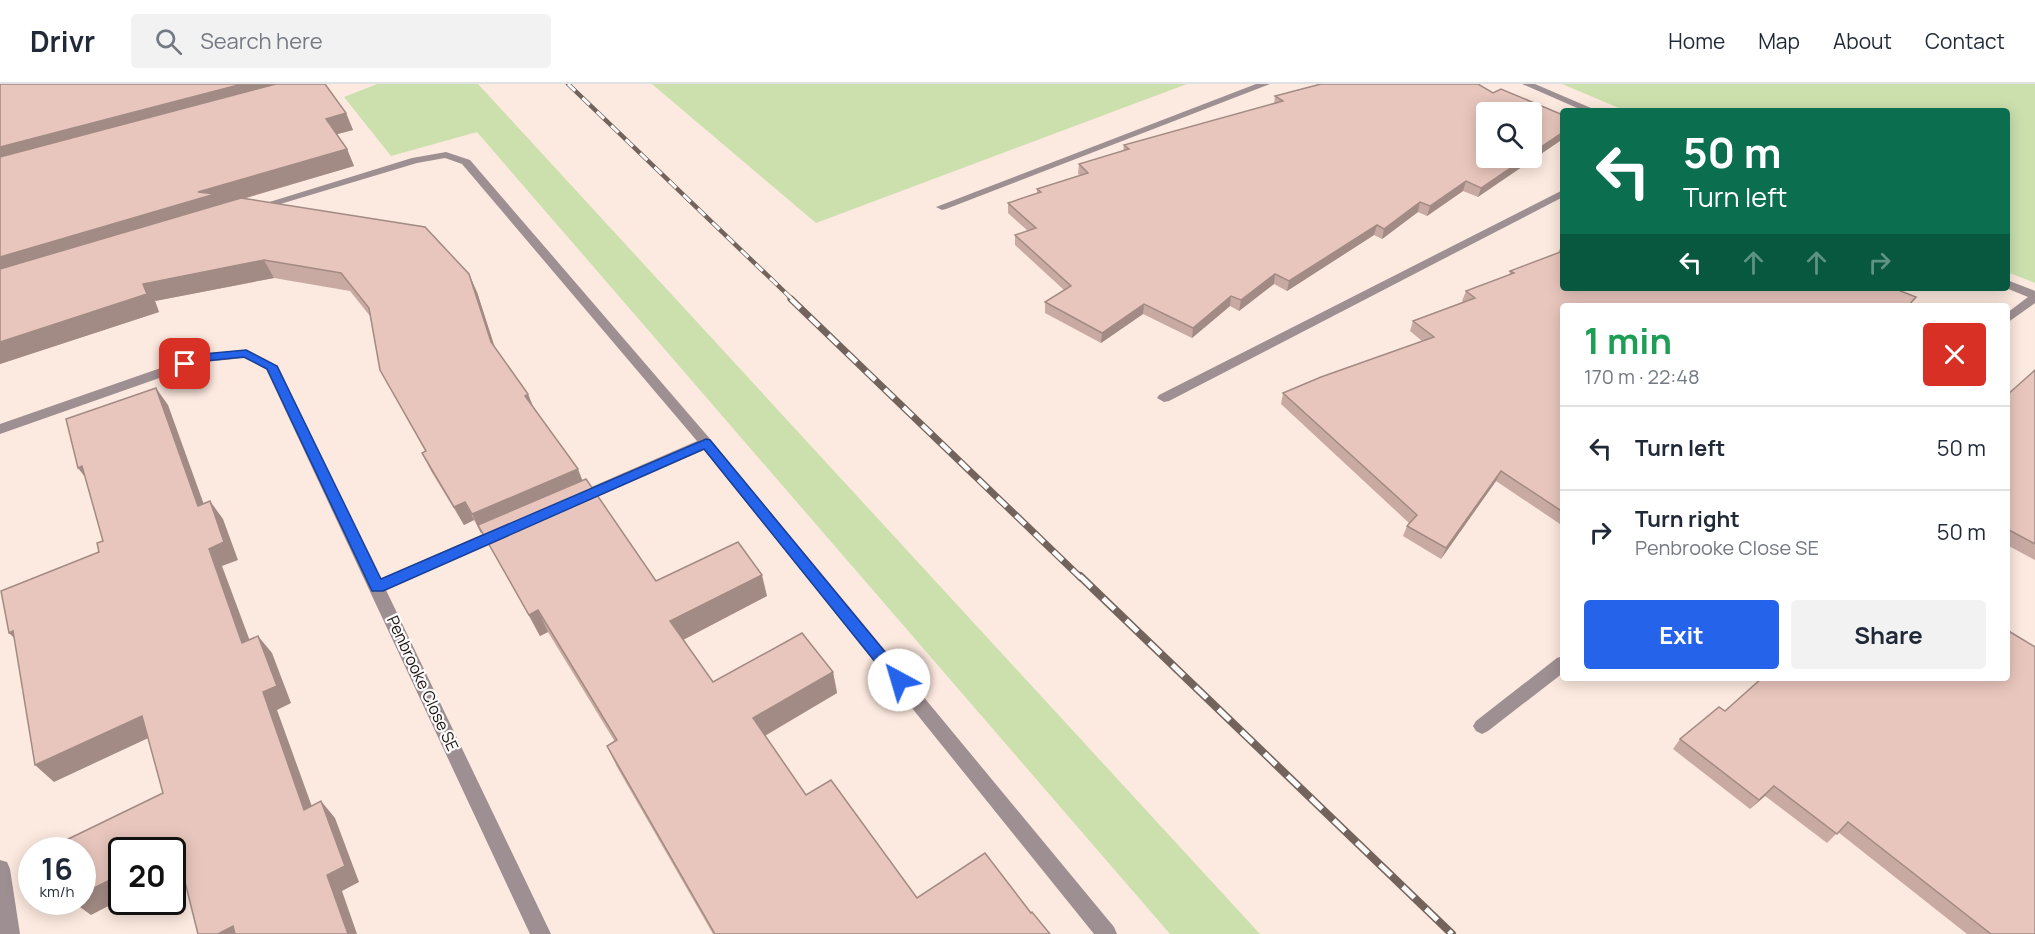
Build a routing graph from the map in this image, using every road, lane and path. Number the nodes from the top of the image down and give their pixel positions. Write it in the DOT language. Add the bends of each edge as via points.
graph roads {
  1 [pos="1265,84"];
  2 [pos="1527,84"];
  3 [pos="1586,108"];
  4 [pos="1560,195"];
  5 [pos="942,207"];
  6 [pos="236,214"];
  7 [pos="2010,285"];
  8 [pos="2035,296"];
  9 [pos="2010,317"];
  10 [pos="1164,398"];
  11 [pos="0,429"];
  12 [pos="706,443"];
  13 [pos="564,506"];
  14 [pos="520,525"];
  15 [pos="378,587"];
  16 [pos="1560,665"];
  17 [pos="1482,726"];
  18 [pos="0,869"];
  19 [pos="10,934"];
  20 [pos="541,934"];
  21 [pos="1107,934"];
  1 -- 5 [label="street"];
  2 -- 3 [label="street"];
  4 -- 10 [label="street"];
  6 -- 12 [label="street" via="416,160 446,155 466,162"];
  7 -- 8 [label="street"];
  8 -- 9 [label="street"];
  11 -- 15 [label="street, Penbrooke Close SE" via="203,358 246,354 272,366"];
  12 -- 13 [label="street"];
  12 -- 21 [label="street"];
  14 -- 15 [label="street"];
  15 -- 20 [label="street, Penbrooke Close SE"];
  16 -- 17 [label="street"];
  18 -- 19 [label="street"];
}
